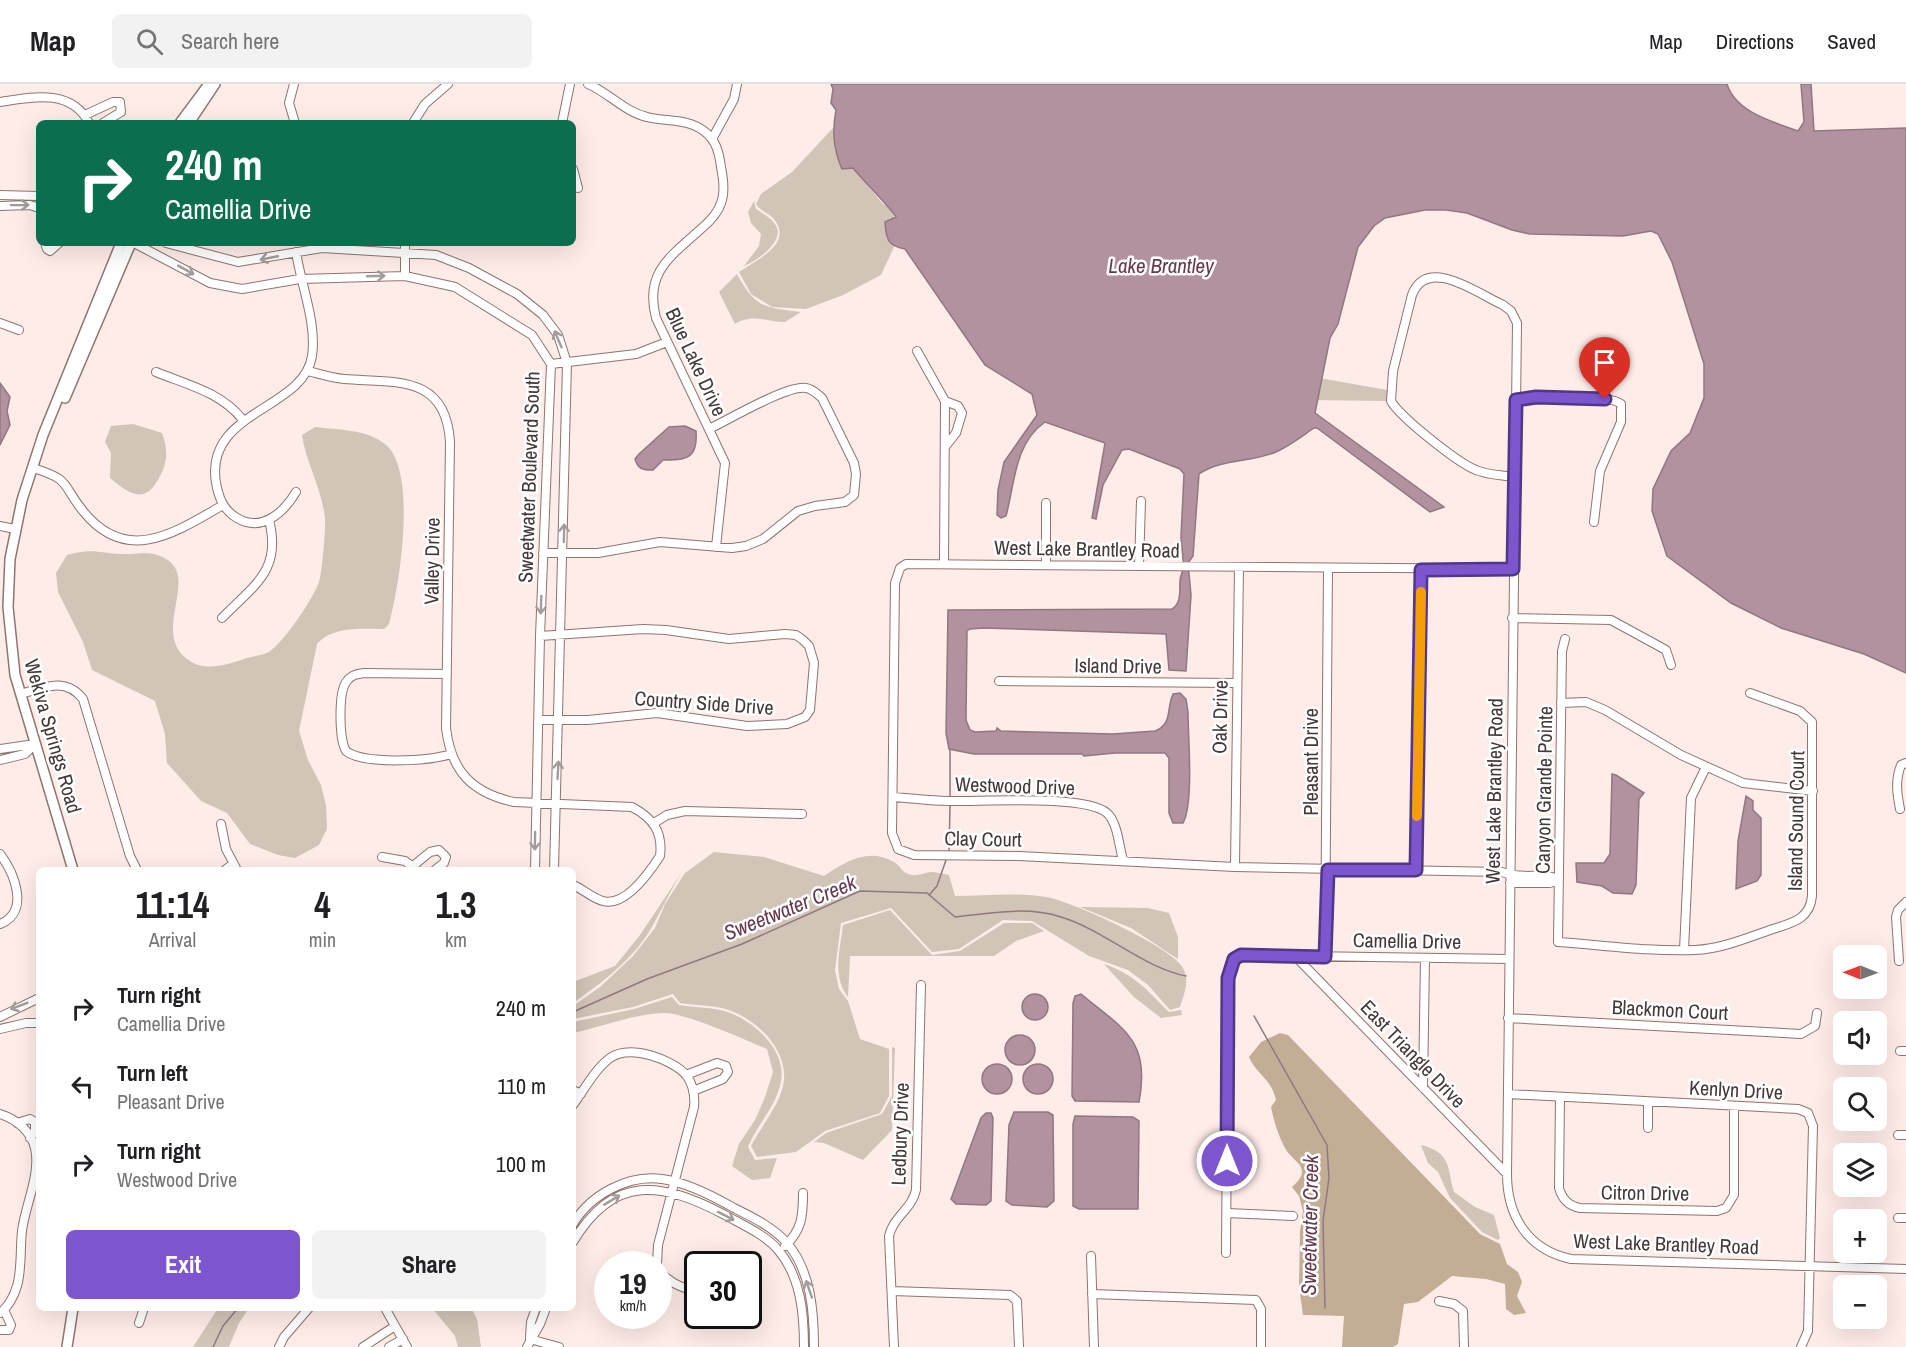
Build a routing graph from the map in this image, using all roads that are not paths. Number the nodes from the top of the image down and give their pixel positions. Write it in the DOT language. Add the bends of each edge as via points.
graph roads {
  1 [pos="209,84"];
  2 [pos="215,84"];
  3 [pos="294,84"];
  4 [pos="448,84"];
  5 [pos="570,84"];
  6 [pos="588,84"];
  7 [pos="736,84"];
  8 [pos="0,102"];
  9 [pos="85,115"];
  10 [pos="88,120"];
  11 [pos="108,120"];
  12 [pos="182,120"];
  13 [pos="191,120"];
  14 [pos="293,120"];
  15 [pos="415,120"];
  16 [pos="563,120"];
  17 [pos="712,139"];
  18 [pos="576,180"];
  19 [pos="578,188"];
  20 [pos="0,195"];
  21 [pos="36,196"];
  22 [pos="0,206"];
  23 [pos="36,207"];
  24 [pos="46,246"];
  25 [pos="57,246"];
  26 [pos="120,246"];
  27 [pos="131,246"];
  28 [pos="138,246"];
  29 [pos="177,246"];
  30 [pos="405,246"];
  31 [pos="296,252"];
  32 [pos="405,252"];
  33 [pos="405,276"];
  34 [pos="300,279"];
  35 [pos="0,323"];
  36 [pos="19,330"];
  37 [pos="667,342"];
  38 [pos="917,351"];
  39 [pos="567,363"];
  40 [pos="551,364"];
  41 [pos="308,371"];
  42 [pos="156,372"];
  43 [pos="1516,400"];
  44 [pos="945,401"];
  45 [pos="243,420"];
  46 [pos="710,429"];
  47 [pos="945,447"];
  48 [pos="33,468"];
  49 [pos="1513,477"];
  50 [pos="296,492"];
  51 [pos="1141,501"];
  52 [pos="1046,503"];
  53 [pos="223,505"];
  54 [pos="269,520"];
  55 [pos="1594,522"];
  56 [pos="0,526"];
  57 [pos="15,529"];
  58 [pos="716,547"];
  59 [pos="564,553"];
  60 [pos="543,554"];
  61 [pos="944,564"];
  62 [pos="1046,565"];
  63 [pos="1139,566"];
  64 [pos="1239,567"];
  65 [pos="1329,568"];
  66 [pos="1513,569"];
  67 [pos="1421,570"];
  68 [pos="222,618"];
  69 [pos="1512,618"];
  70 [pos="540,636"];
  71 [pos="562,636"];
  72 [pos="1565,639"];
  73 [pos="1671,665"];
  74 [pos="447,674"];
  75 [pos="999,681"];
  76 [pos="1237,683"];
  77 [pos="1750,693"];
  78 [pos="21,694"];
  79 [pos="1562,703"];
  80 [pos="539,720"];
  81 [pos="560,720"];
  82 [pos="35,744"];
  83 [pos="0,749"];
  84 [pos="451,754"];
  85 [pos="0,760"];
  86 [pos="1906,763"];
  87 [pos="1706,767"];
  88 [pos="1813,791"];
  89 [pos="893,797"];
  90 [pos="536,802"];
  91 [pos="556,803"];
  92 [pos="1900,809"];
  93 [pos="802,814"];
  94 [pos="654,823"];
  95 [pos="221,824"];
  96 [pos="0,854"];
  97 [pos="382,856"];
  98 [pos="1123,860"];
  99 [pos="72,867"];
  100 [pos="136,867"];
  101 [pos="235,867"];
  102 [pos="412,867"];
  103 [pos="416,867"];
  104 [pos="439,867"];
  105 [pos="535,867"];
  106 [pos="554,867"];
  107 [pos="1235,867"];
  108 [pos="1328,870"];
  109 [pos="1416,870"];
  110 [pos="1510,879"];
  111 [pos="1559,879"];
  112 [pos="576,887"];
  113 [pos="1906,902"];
  114 [pos="0,924"];
  115 [pos="1558,942"];
  116 [pos="1684,950"];
  117 [pos="1295,956"];
  118 [pos="1325,957"];
  119 [pos="1425,958"];
  120 [pos="1509,959"];
  121 [pos="1899,961"];
  122 [pos="921,985"];
  123 [pos="36,999"];
  124 [pos="1817,1013"];
  125 [pos="0,1017"];
  126 [pos="1508,1018"];
  127 [pos="36,1023"];
  128 [pos="0,1029"];
  129 [pos="686,1076"];
  130 [pos="1423,1088"];
  131 [pos="693,1091"];
  132 [pos="576,1092"];
  133 [pos="581,1094"];
  134 [pos="1508,1094"];
  135 [pos="1560,1097"];
  136 [pos="576,1101"];
  137 [pos="1648,1102"];
  138 [pos="1734,1106"];
  139 [pos="0,1114"];
  140 [pos="17,1123"];
  141 [pos="1648,1128"];
  142 [pos="30,1138"];
  143 [pos="1507,1174"];
  144 [pos="675,1182"];
  145 [pos="672,1193"];
  146 [pos="803,1193"];
  147 [pos="1227,1213"];
  148 [pos="1293,1216"];
  149 [pos="576,1220"];
  150 [pos="576,1221"];
  151 [pos="584,1224"];
  152 [pos="576,1237"];
  153 [pos="787,1243"];
  154 [pos="779,1250"];
  155 [pos="657,1251"];
  156 [pos="1226,1253"];
  157 [pos="1091,1256"];
  158 [pos="1808,1266"];
  159 [pos="1906,1269"];
  160 [pos="892,1292"];
  161 [pos="1092,1294"];
  162 [pos="1439,1301"];
  163 [pos="73,1311"];
  164 [pos="143,1311"];
  165 [pos="307,1311"];
  166 [pos="387,1311"];
  167 [pos="535,1311"];
  168 [pos="545,1311"];
  169 [pos="2,1312"];
  170 [pos="139,1323"];
  171 [pos="395,1326"];
  172 [pos="0,1330"];
  173 [pos="530,1339"];
  174 [pos="405,1343"];
  175 [pos="67,1347"];
  176 [pos="279,1347"];
  177 [pos="363,1347"];
  178 [pos="389,1347"];
  179 [pos="526,1347"];
  180 [pos="559,1347"];
  181 [pos="804,1347"];
  182 [pos="814,1347"];
  183 [pos="894,1347"];
  184 [pos="1018,1347"];
  185 [pos="1094,1347"];
  186 [pos="1261,1347"];
  187 [pos="1464,1347"];
  188 [pos="1801,1347"];
  1 -- 12 [label="main road"];
  2 -- 13 [label="main road"];
  3 -- 14 [label="street" via="289,103"];
  4 -- 15 [label="street" via="425,104"];
  5 -- 16 [label="street"];
  6 -- 17 [label="street" via="638,115 691,124"];
  7 -- 17 [label="street" via="731,107"];
  8 -- 9 [label="street" via="55,97 68,101"];
  9 -- 10 [label="street"];
  9 -- 11 [label="street" via="117,100 122,104 121,112"];
  17 -- 37 [label="street, Blue Lake Drive" via="722,171 722,203 709,222 672,254 654,280 652,305"];
  18 -- 19 [label="street"];
  20 -- 21 [label="street"];
  22 -- 23 [label="street, one-way"];
  24 -- 25 [label="street" via="51,251"];
  26 -- 48 [label="main road, Wekiva Springs Road"];
  27 -- 48 [label="main road, Wekiva Springs Road"];
  28 -- 34 [label="street, Sweetwater Boulevard South, one-way" via="210,283 242,289"];
  31 -- 29 [label="street, Sweetwater Boulevard South, one-way" via="238,262"];
  30 -- 32 [label="street"];
  31 -- 32 [label="street, Sweetwater Boulevard South" via="321,248"];
  31 -- 34 [label="street"];
  32 -- 33 [label="street"];
  39 -- 32 [label="street, Sweetwater Boulevard South, one-way" via="558,335 543,315 517,294 436,255"];
  34 -- 33 [label="street, Sweetwater Boulevard South, one-way"];
  33 -- 40 [label="street, Sweetwater Boulevard South" via="455,286 532,335"];
  34 -- 41 [label="street" via="313,340"];
  35 -- 36 [label="street"];
  37 -- 39 [label="street" via="636,354"];
  37 -- 46 [label="street, Blue Lake Drive"];
  38 -- 44 [label="street"];
  39 -- 40 [label="street"];
  59 -- 39 [label="street, Sweetwater Boulevard South, one-way"];
  40 -- 60 [label="street, Sweetwater Boulevard South"];
  41 -- 45 [label="street" via="298,385"];
  41 -- 74 [label="street, Valley Drive" via="342,379 410,383 428,393 446,415 450,441"];
  42 -- 45 [label="street" via="218,396"];
  43 -- 49 [label="street"];
  43 -- 49 [label="street" via="1518,329 1514,314 1446,278 1423,279 1412,295 1395,361 1391,401 1400,413 1467,466"];
  43 -- 55 [label="street" via="1598,399 1621,404 1621,422 1600,471"];
  44 -- 47 [label="street"];
  44 -- 47 [label="street" via="958,406 962,413 956,433"];
  45 -- 53 [label="street" via="218,458 216,485"];
  46 -- 58 [label="street, Blue Lake Drive" via="726,472"];
  46 -- 58 [label="street" via="790,389 807,388 822,398 856,474 850,500 798,511 763,539 746,546"];
  47 -- 61 [label="street"];
  48 -- 53 [label="street" via="62,480 97,526 124,539 160,539"];
  48 -- 57 [label="main road, Wekiva Springs Road"];
  49 -- 66 [label="street"];
  50 -- 54 [label="street" via="279,514"];
  51 -- 63 [label="street"];
  52 -- 62 [label="street"];
  53 -- 54 [label="street" via="244,521"];
  54 -- 68 [label="street" via="274,542 269,566"];
  56 -- 57 [label="street"];
  57 -- 78 [label="main road, Wekiva Springs Road" via="8,607 12,657"];
  58 -- 59 [label="street" via="660,542 611,552"];
  59 -- 60 [label="street"];
  59 -- 71 [label="street, Sweetwater Boulevard South"];
  60 -- 70 [label="street, Sweetwater Boulevard South, one-way"];
  61 -- 62 [label="street, West Lake Brantley Road"];
  61 -- 89 [label="street, West Lake Brantley Road" via="913,563 900,568 895,583"];
  62 -- 63 [label="street, West Lake Brantley Road"];
  63 -- 64 [label="street, West Lake Brantley Road"];
  64 -- 65 [label="street, West Lake Brantley Road"];
  64 -- 76 [label="street, Oak Drive"];
  65 -- 67 [label="street, West Lake Brantley Road"];
  65 -- 108 [label="street, Pleasant Drive"];
  66 -- 67 [label="street, West Lake Brantley Road"];
  66 -- 69 [label="street, West Lake Brantley Road"];
  67 -- 109 [label="street"];
  69 -- 73 [label="street" via="1619,622 1666,650"];
  69 -- 110 [label="street, West Lake Brantley Road"];
  70 -- 71 [label="street, Country Side Drive"];
  70 -- 80 [label="street, Sweetwater Boulevard South"];
  71 -- 81 [label="street, Sweetwater Boulevard South"];
  71 -- 81 [label="street, Country Side Drive" via="643,629 729,639 796,635 809,646 814,663 810,710 805,717 787,724 747,726 657,713"];
  72 -- 79 [label="street, Canyon Grande Pointe"];
  74 -- 84 [label="street, Valley Drive" via="446,728"];
  74 -- 84 [label="street" via="351,676 343,687 341,738 346,751 361,758 426,759"];
  75 -- 76 [label="street, Island Drive"];
  76 -- 107 [label="street, Oak Drive"];
  77 -- 88 [label="street, Island Sound Court" via="1809,717 1813,734"];
  78 -- 82 [label="main road, Wekiva Springs Road"];
  78 -- 100 [label="street" via="60,684 77,691 83,699"];
  79 -- 87 [label="street" via="1586,702 1605,710"];
  79 -- 111 [label="street, Canyon Grande Pointe"];
  80 -- 81 [label="street, Country Side Drive"];
  80 -- 90 [label="street, Sweetwater Boulevard South"];
  91 -- 81 [label="street, Sweetwater Boulevard South, one-way"];
  82 -- 83 [label="street"];
  82 -- 85 [label="street" via="25,754"];
  82 -- 99 [label="main road, Wekiva Springs Road"];
  84 -- 90 [label="street, Valley Drive" via="472,786 484,793 514,802"];
  86 -- 92 [label="street" via="1897,774"];
  87 -- 88 [label="street" via="1743,783"];
  87 -- 116 [label="street" via="1691,798"];
  88 -- 116 [label="street, Island Sound Court" via="1809,911 1790,923 1740,940 1713,948"];
  89 -- 98 [label="street, Westwood Drive" via="1042,801 1100,809 1113,821"];
  89 -- 98 [label="street, Clay Court" via="894,842 904,854"];
  90 -- 91 [label="street, Valley Drive"];
  90 -- 105 [label="street, Sweetwater Boulevard South, one-way"];
  91 -- 94 [label="street, Valley Drive" via="632,807"];
  91 -- 106 [label="street, Sweetwater Boulevard South"];
  93 -- 94 [label="street" via="685,811"];
  94 -- 112 [label="street" via="660,833 660,856 630,891 605,902"];
  95 -- 101 [label="street"];
  96 -- 114 [label="street" via="18,905 12,917"];
  97 -- 102 [label="street"];
  98 -- 107 [label="street"];
  103 -- 104 [label="street" via="430,852 440,850 446,857"];
  107 -- 108 [label="street"];
  108 -- 109 [label="street"];
  108 -- 118 [label="street, Pleasant Drive"];
  109 -- 110 [label="street" via="1502,872"];
  110 -- 111 [label="street" via="1550,883"];
  110 -- 120 [label="street, West Lake Brantley Road"];
  111 -- 115 [label="street, Canyon Grande Pointe"];
  113 -- 121 [label="street" via="1896,916"];
  115 -- 116 [label="street, Island Sound Court"];
  117 -- 118 [label="street, Camellia Drive"];
  117 -- 130 [label="street, East Triangle Drive"];
  117 -- 147 [label="street, Camellia Drive" via="1241,955 1234,959 1228,978"];
  118 -- 119 [label="street, Camellia Drive"];
  119 -- 120 [label="street, Camellia Drive"];
  119 -- 130 [label="street"];
  120 -- 126 [label="street, West Lake Brantley Road"];
  122 -- 160 [label="street, Ledbury Drive" via="916,1190 910,1206 890,1231"];
  123 -- 125 [label="street, one-way"];
  124 -- 126 [label="street, Blackmon Court" via="1815,1026 1801,1034"];
  126 -- 134 [label="street, West Lake Brantley Road"];
  127 -- 128 [label="street"];
  129 -- 131 [label="street"];
  129 -- 131 [label="street" via="717,1063 726,1066 728,1072 723,1079"];
  129 -- 133 [label="street" via="648,1055 620,1053 605,1063"];
  130 -- 143 [label="street, East Triangle Drive"];
  131 -- 144 [label="street" via="694,1107"];
  132 -- 133 [label="street"];
  133 -- 136 [label="street"];
  134 -- 135 [label="street, Kenlyn Drive"];
  134 -- 143 [label="street, West Lake Brantley Road"];
  135 -- 137 [label="street, Kenlyn Drive"];
  135 -- 138 [label="street, Citron Drive" via="1559,1188 1564,1199 1580,1208 1726,1208 1734,1194"];
  137 -- 138 [label="street, Kenlyn Drive"];
  137 -- 141 [label="street"];
  138 -- 158 [label="street, Kenlyn Drive" via="1798,1109 1811,1118 1812,1228"];
  139 -- 140 [label="street"];
  140 -- 142 [label="street"];
  140 -- 142 [label="street" via="30,1119 35,1122"];
  142 -- 169 [label="street" via="36,1166 22,1229 17,1286"];
  143 -- 158 [label="street, West Lake Brantley Road" via="1508,1198 1521,1227 1540,1246 1562,1257 1583,1261"];
  144 -- 145 [label="street"];
  144 -- 149 [label="street" via="660,1179 622,1184 600,1196"];
  144 -- 153 [label="street" via="759,1221"];
  151 -- 145 [label="street, one-way" via="625,1193 659,1188"];
  145 -- 154 [label="street, one-way" via="753,1230"];
  145 -- 155 [label="street"];
  146 -- 153 [label="street" via="802,1220"];
  147 -- 148 [label="street"];
  147 -- 156 [label="street"];
  150 -- 151 [label="street"];
  151 -- 152 [label="street"];
  153 -- 154 [label="street"];
  182 -- 153 [label="street, one-way" via="812,1298"];
  154 -- 181 [label="street" via="801,1300"];
  157 -- 161 [label="street"];
  158 -- 159 [label="street, West Lake Brantley Road"];
  158 -- 188 [label="street" via="1808,1331"];
  160 -- 183 [label="street, Ledbury Drive"];
  160 -- 184 [label="street" via="1010,1295 1017,1301"];
  161 -- 185 [label="street"];
  161 -- 186 [label="street" via="1256,1300 1261,1309"];
  162 -- 187 [label="street" via="1463,1311"];
  163 -- 175 [label="main road"];
  164 -- 170 [label="street"];
  165 -- 176 [label="street"];
  166 -- 171 [label="street"];
  167 -- 173 [label="street"];
  168 -- 173 [label="street"];
  169 -- 172 [label="street" via="11,1325 9,1330"];
  171 -- 174 [label="street"];
  171 -- 177 [label="street"];
  173 -- 179 [label="street"];
  173 -- 180 [label="street"];
  174 -- 178 [label="street"];
}
